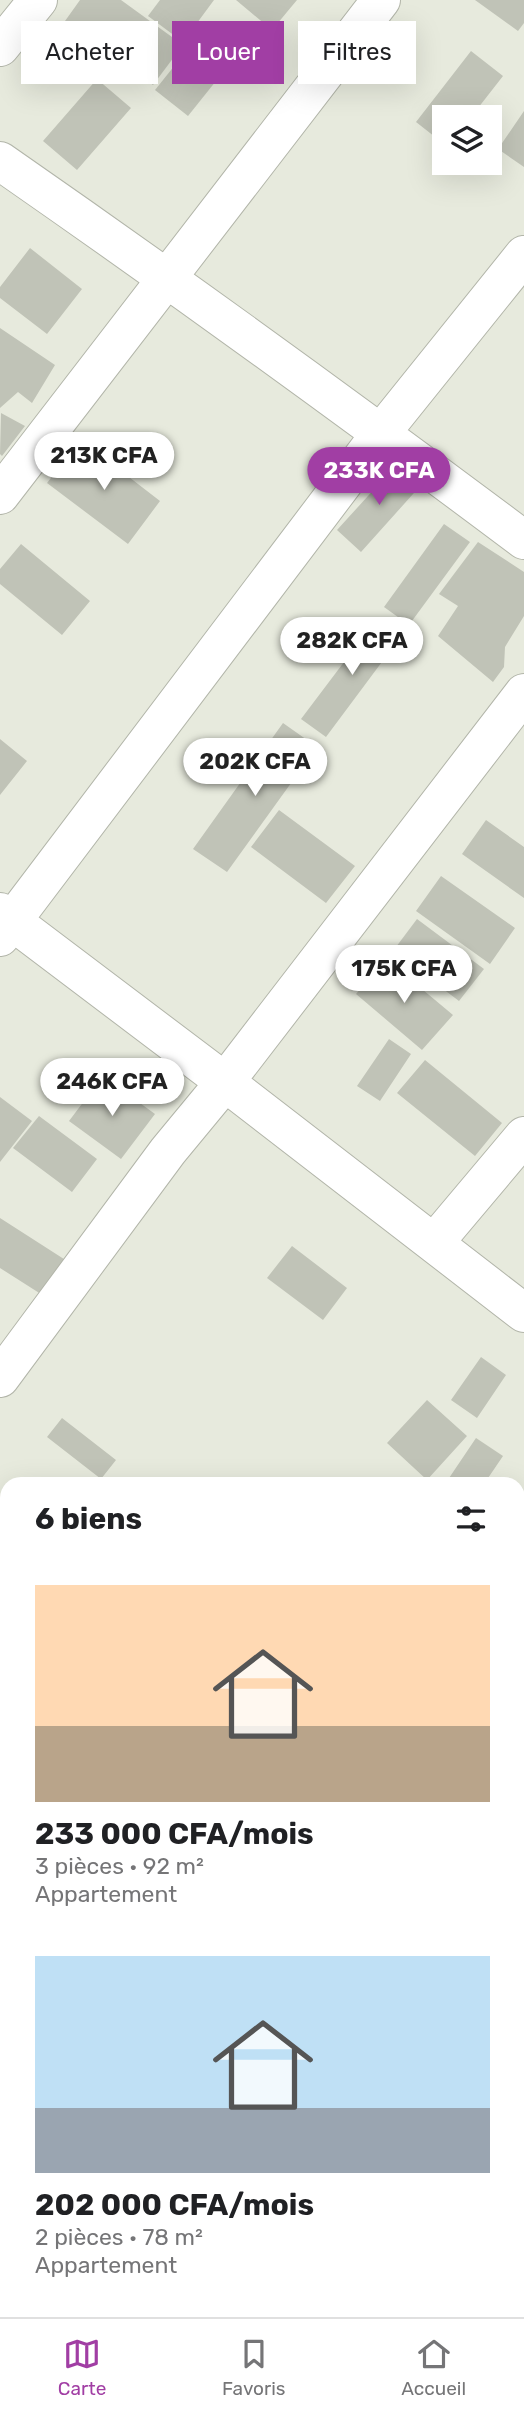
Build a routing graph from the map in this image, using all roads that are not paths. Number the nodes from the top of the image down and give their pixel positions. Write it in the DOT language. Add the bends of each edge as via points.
graph roads {
  1 [pos="38,0"];
  2 [pos="381,0"];
  3 [pos="0,47"];
  4 [pos="0,161"];
  5 [pos="524,256"];
  6 [pos="168,278"];
  7 [pos="381,433"];
  8 [pos="0,495"];
  9 [pos="524,540"];
  10 [pos="524,693"];
  11 [pos="4,924"];
  12 [pos="226,1082"];
  13 [pos="524,1136"];
  14 [pos="434,1243"];
  15 [pos="524,1313"];
  16 [pos="0,1378"];
  1 -- 3 [label="street"];
  2 -- 6 [label="street"];
  4 -- 6 [label="street"];
  5 -- 7 [label="street"];
  6 -- 7 [label="street"];
  6 -- 8 [label="street"];
  7 -- 9 [label="street"];
  7 -- 11 [label="street"];
  10 -- 12 [label="street"];
  11 -- 12 [label="street"];
  12 -- 14 [label="street"];
  12 -- 16 [label="street" via="168,1151"];
  13 -- 14 [label="street"];
  14 -- 15 [label="street"];
}
